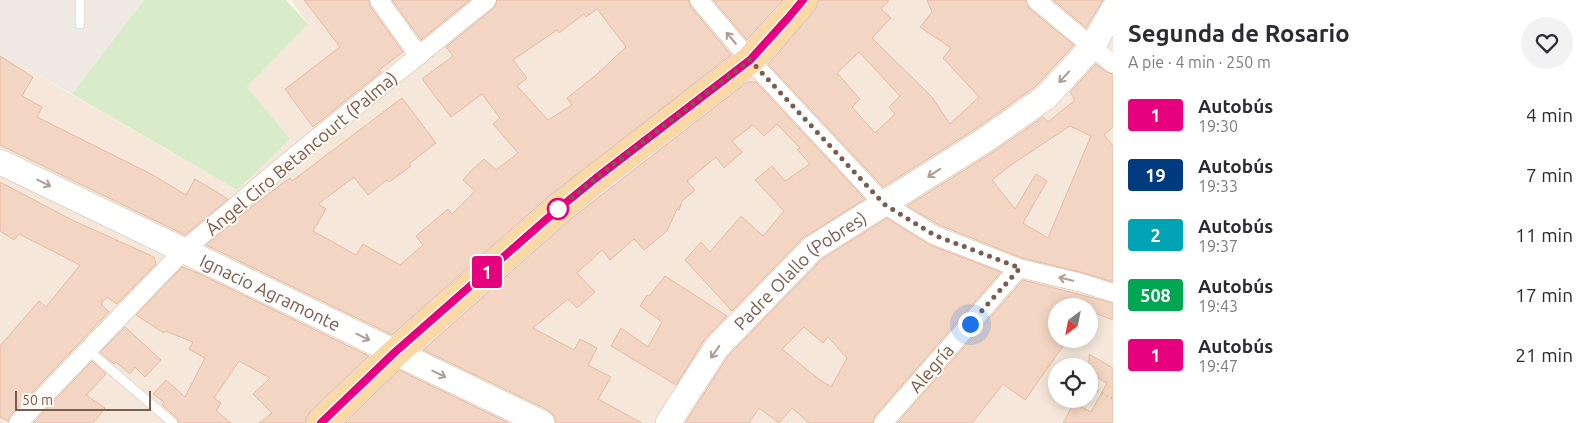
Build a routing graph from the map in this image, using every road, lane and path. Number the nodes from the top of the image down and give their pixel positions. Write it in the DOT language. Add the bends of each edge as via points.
graph roads {
  1 [pos="80,0"];
  2 [pos="379,0"];
  3 [pos="487,0"];
  4 [pos="699,0"];
  5 [pos="803,0"];
  6 [pos="1036,0"];
  7 [pos="1113,10"];
  8 [pos="80,24"];
  9 [pos="1092,47"];
  10 [pos="419,56"];
  11 [pos="750,60"];
  12 [pos="1113,64"];
  13 [pos="0,162"];
  14 [pos="884,204"];
  15 [pos="183,251"];
  16 [pos="1020,268"];
  17 [pos="1113,293"];
  18 [pos="88,350"];
  19 [pos="395,352"];
  20 [pos="1098,391"];
  21 [pos="1113,399"];
  22 [pos="18,423"];
  23 [pos="173,423"];
  24 [pos="321,423"];
  25 [pos="542,423"];
  26 [pos="668,423"];
  27 [pos="883,423"];
  1 -- 8 [label="lane"];
  2 -- 10 [label="street"];
  3 -- 10 [label="street, Ángel Ciro Betancourt (Palma)"];
  11 -- 4 [label="street, one-way"];
  5 -- 11 [label="main road"];
  6 -- 9 [label="street"];
  7 -- 9 [label="main road, Padre Olallo (Pobres)"];
  9 -- 12 [label="street"];
  9 -- 14 [label="main road, Padre Olallo (Pobres), one-way" via="1046,96 985,140"];
  10 -- 15 [label="street, Ángel Ciro Betancourt (Palma)"];
  11 -- 14 [label="street"];
  11 -- 19 [label="main road" via="588,184"];
  13 -- 15 [label="main road, Ignacio Agramonte, one-way"];
  14 -- 16 [label="street" via="934,235"];
  14 -- 26 [label="main road, Padre Olallo (Pobres), one-way" via="813,248 717,347"];
  15 -- 18 [label="street, Ángel Ciro Betancourt (Palma)"];
  15 -- 19 [label="main road, Ignacio Agramonte, one-way"];
  17 -- 16 [label="street, one-way" via="1082,282"];
  16 -- 27 [label="street, Alegría"];
  18 -- 22 [label="street, Ángel Ciro Betancourt (Palma)"];
  18 -- 23 [label="lane"];
  19 -- 24 [label="main road"];
  19 -- 25 [label="main road, Ignacio Agramonte, one-way"];
  20 -- 21 [label="path"];
}
